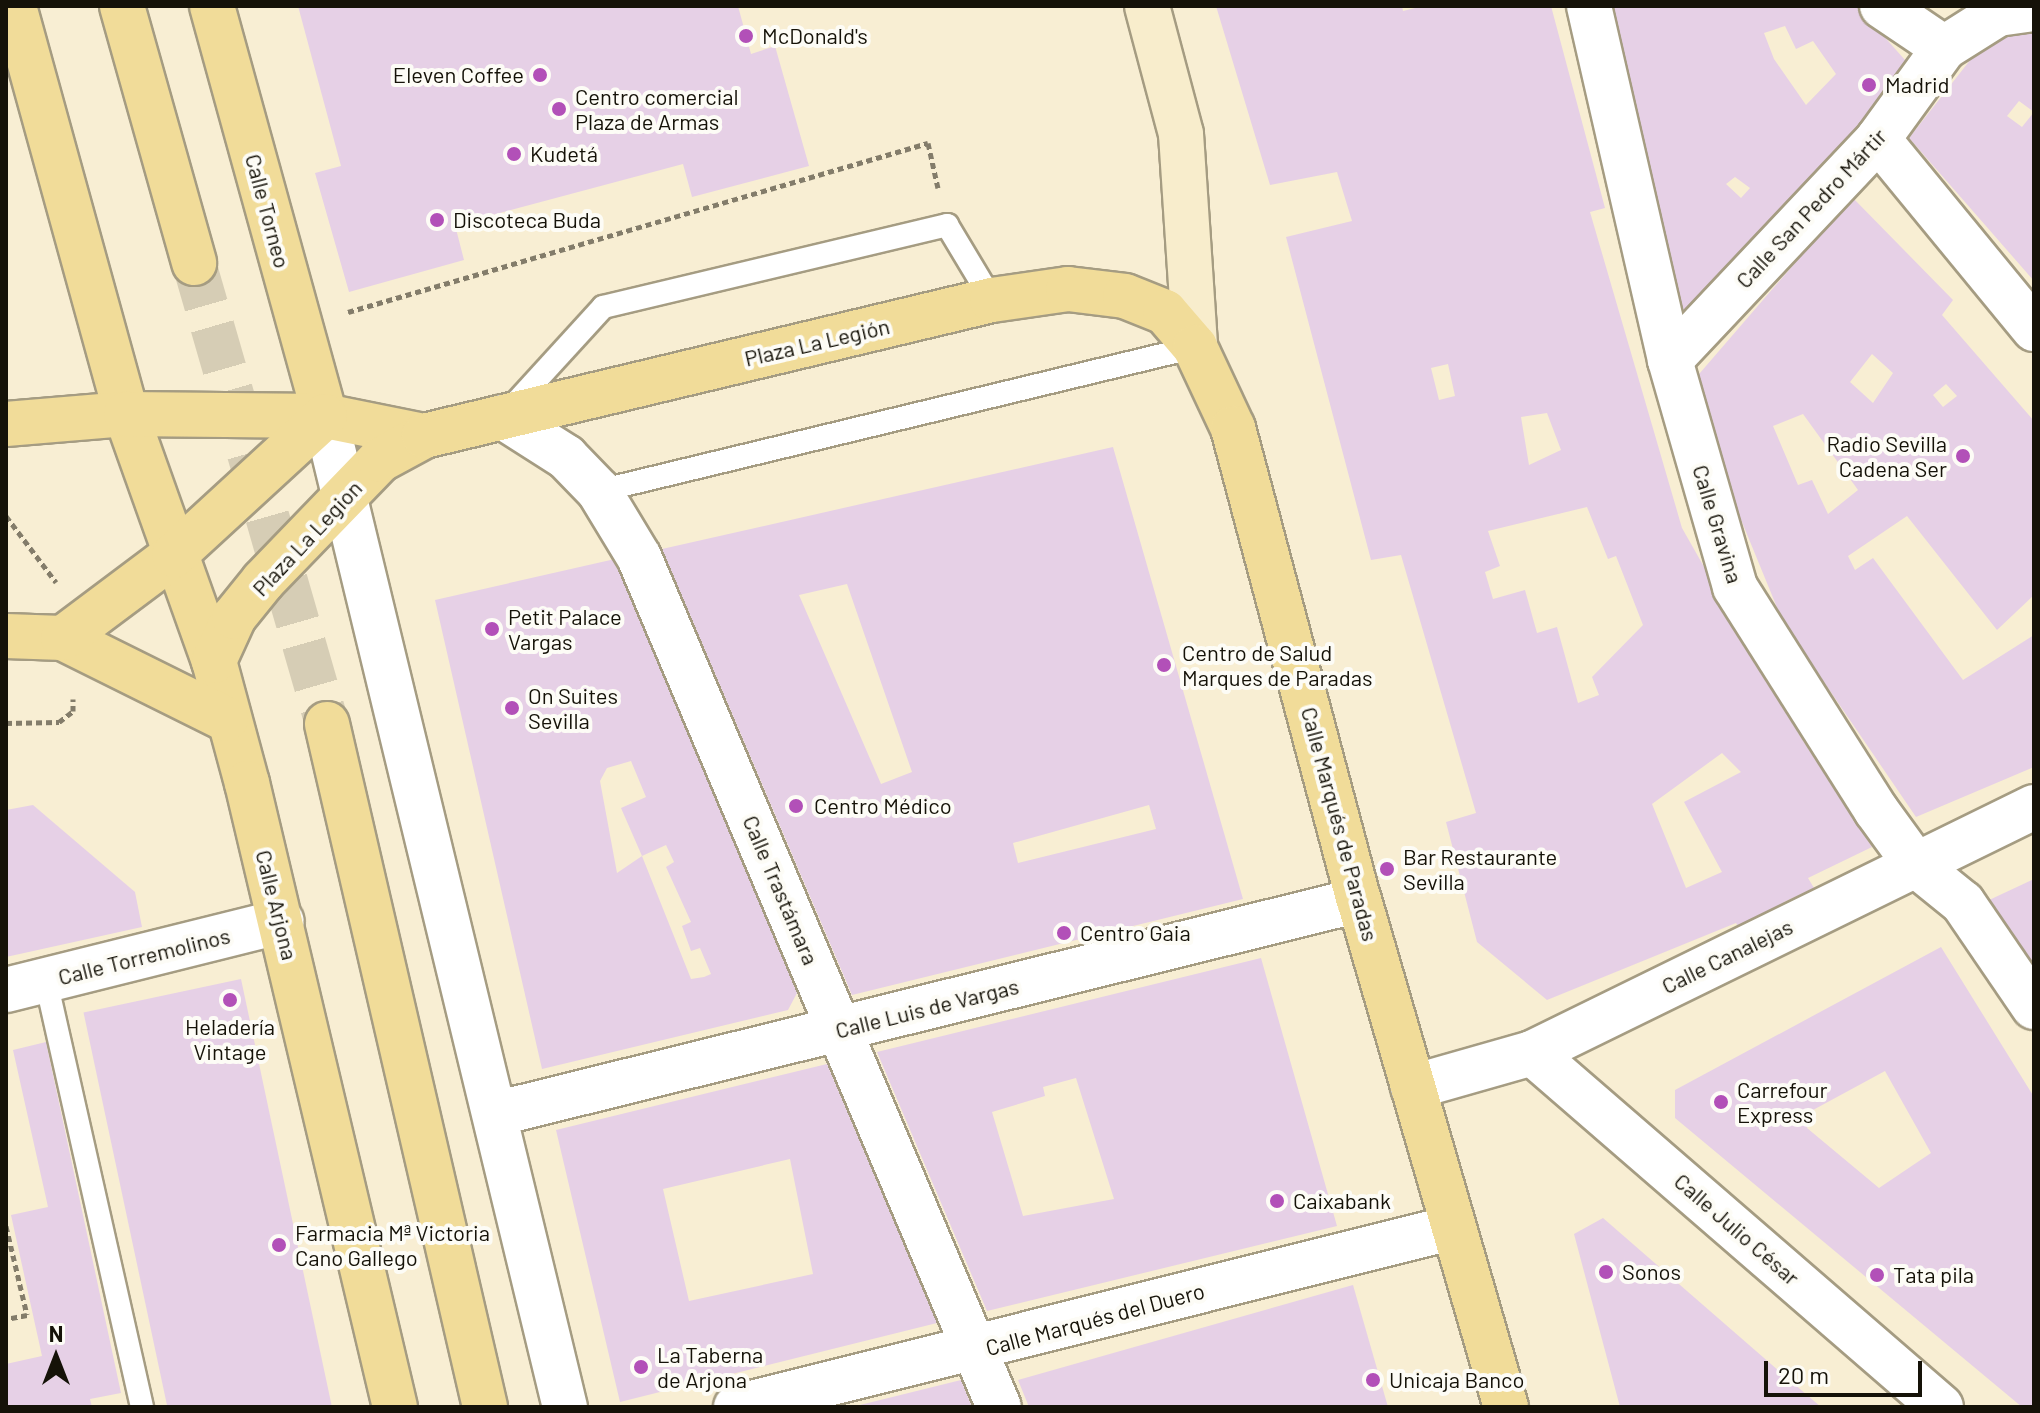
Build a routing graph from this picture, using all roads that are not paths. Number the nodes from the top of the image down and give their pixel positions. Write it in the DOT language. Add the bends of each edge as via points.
graph roads {
  1 [pos="14,6"];
  2 [pos="122,6"];
  3 [pos="212,6"];
  4 [pos="1147,6"];
  5 [pos="1589,6"];
  6 [pos="1882,6"];
  7 [pos="2034,9"];
  8 [pos="1944,48"];
  9 [pos="1878,139"];
  10 [pos="194,263"];
  11 [pos="992,300"];
  12 [pos="2034,329"];
  13 [pos="1195,347"];
  14 [pos="1670,360"];
  15 [pos="126,414"];
  16 [pos="325,416"];
  17 [pos="503,417"];
  18 [pos="6,424"];
  19 [pos="424,436"];
  20 [pos="599,491"];
  21 [pos="345,498"];
  22 [pos="174,555"];
  23 [pos="6,636"];
  24 [pos="63,638"];
  25 [pos="214,661"];
  26 [pos="226,719"];
  27 [pos="327,724"];
  28 [pos="2034,807"];
  29 [pos="1916,865"];
  30 [pos="1359,900"];
  31 [pos="282,921"];
  32 [pos="26,985"];
  33 [pos="2034,1007"];
  34 [pos="840,1029"];
  35 [pos="1532,1053"];
  36 [pos="1413,1087"];
  37 [pos="495,1114"];
  38 [pos="1454,1227"];
  39 [pos="975,1350"];
  40 [pos="142,1407"];
  41 [pos="395,1407"];
  42 [pos="485,1407"];
  43 [pos="565,1407"];
  44 [pos="736,1407"];
  45 [pos="999,1407"];
  46 [pos="1506,1407"];
  47 [pos="1941,1407"];
  1 -- 15 [label="main road"];
  2 -- 10 [label="main road"];
  3 -- 16 [label="main road, Calle Torneo"];
  4 -- 13 [label="main road, Calle Marqués de Paradas" via="1181,134"];
  5 -- 14 [label="street, Calle Gravina"];
  6 -- 8 [label="street"];
  7 -- 8 [label="street, Calle San Pedro Mártir" via="1998,14"];
  8 -- 9 [label="street, Calle San Pedro Mártir"];
  9 -- 12 [label="street"];
  9 -- 14 [label="street, Calle San Pedro Mártir"];
  11 -- 13 [label="main road, Plaza La Legión" via="1068,289 1125,296 1165,312"];
  11 -- 17 [label="main road, Plaza La Legión"];
  11 -- 17 [label="lane" via="947,225 603,307"];
  13 -- 20 [label="lane"];
  13 -- 30 [label="main road, Calle Marqués de Paradas" via="1233,428"];
  14 -- 29 [label="street, Calle Gravina" via="1735,587"];
  15 -- 16 [label="main road"];
  15 -- 18 [label="main road"];
  15 -- 22 [label="main road, Calle Arjona"];
  16 -- 19 [label="main road"];
  16 -- 21 [label="street"];
  16 -- 22 [label="main road"];
  17 -- 19 [label="main road, Plaza La Legión"];
  17 -- 20 [label="street, Calle Trastámara" via="566,457"];
  19 -- 21 [label="main road, Plaza La Legion" via="380,460"];
  20 -- 34 [label="street, Calle Trastámara" via="639,557"];
  21 -- 25 [label="main road, Plaza La Legion" via="234,617"];
  21 -- 37 [label="street"];
  22 -- 24 [label="main road"];
  22 -- 25 [label="main road, Calle Arjona"];
  23 -- 24 [label="main road"];
  24 -- 26 [label="main road"];
  25 -- 26 [label="main road, Calle Arjona"];
  26 -- 31 [label="main road, Calle Arjona"];
  27 -- 42 [label="main road"];
  28 -- 29 [label="street, Calle Canalejas"];
  29 -- 33 [label="street, Calle Gravina" via="1963,903"];
  29 -- 35 [label="street, Calle Canalejas"];
  30 -- 34 [label="street, Calle Luis de Vargas"];
  30 -- 36 [label="main road, Calle Marqués de Paradas"];
  31 -- 32 [label="street, Calle Torremolinos"];
  31 -- 41 [label="main road, Calle Arjona"];
  32 -- 40 [label="lane"];
  34 -- 37 [label="street, Calle Luis de Vargas"];
  34 -- 39 [label="street, Calle Trastámara"];
  35 -- 36 [label="street, Calle Canalejas"];
  35 -- 47 [label="street, Calle Julio César"];
  36 -- 38 [label="main road, Calle Marqués de Paradas"];
  37 -- 43 [label="street"];
  38 -- 39 [label="street, Calle Marqués del Duero"];
  38 -- 46 [label="main road, Calle Marqués de Paradas"];
  39 -- 44 [label="street, Calle Marqués del Duero"];
  39 -- 45 [label="street, Calle Trastámara"];
}
